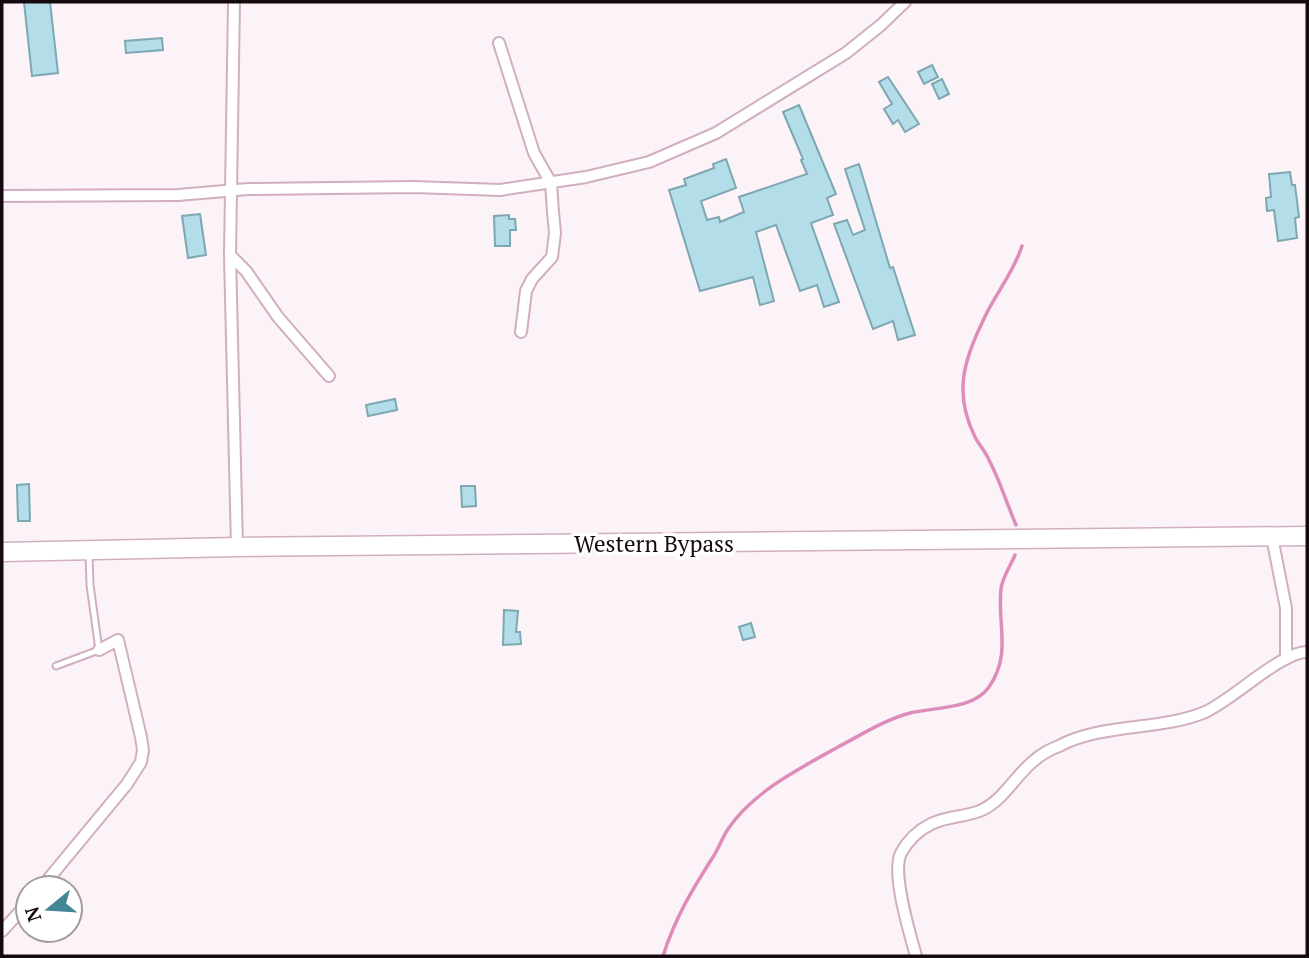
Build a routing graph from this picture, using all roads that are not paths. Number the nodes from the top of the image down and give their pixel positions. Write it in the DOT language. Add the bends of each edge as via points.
graph roads {
  1 [pos="234,2"];
  2 [pos="905,2"];
  3 [pos="499,43"];
  4 [pos="551,183"];
  5 [pos="233,191"];
  6 [pos="2,196"];
  7 [pos="230,255"];
  8 [pos="521,332"];
  9 [pos="329,376"];
  10 [pos="1307,536"];
  11 [pos="1272,537"];
  12 [pos="237,547"];
  13 [pos="89,550"];
  14 [pos="2,552"];
  15 [pos="99,650"];
  16 [pos="1307,652"];
  17 [pos="1286,659"];
  18 [pos="57,666"];
  19 [pos="53,874"];
  20 [pos="14,918"];
  21 [pos="2,931"];
  22 [pos="916,956"];
  1 -- 5 [label="street"];
  2 -- 4 [label="street" via="846,53 716,133 649,162"];
  3 -- 4 [label="street" via="534,153"];
  4 -- 5 [label="street" via="490,190"];
  4 -- 8 [label="street" via="552,257 526,291"];
  5 -- 6 [label="street"];
  5 -- 7 [label="street"];
  7 -- 9 [label="street"];
  7 -- 12 [label="street"];
  10 -- 11 [label="main road, Western Bypass"];
  11 -- 12 [label="main road, Western Bypass"];
  11 -- 17 [label="street" via="1286,608"];
  12 -- 13 [label="main road, Western Bypass"];
  13 -- 14 [label="main road, Western Bypass"];
  13 -- 15 [label="lane"];
  15 -- 18 [label="lane"];
  15 -- 19 [label="street" via="118,640 141,737 141,762"];
  16 -- 17 [label="street"];
  17 -- 22 [label="street" via="1204,712 1061,744 1035,759 999,799 982,810 934,823 916,833 900,854 898,870"];
  20 -- 21 [label="street"];
}
